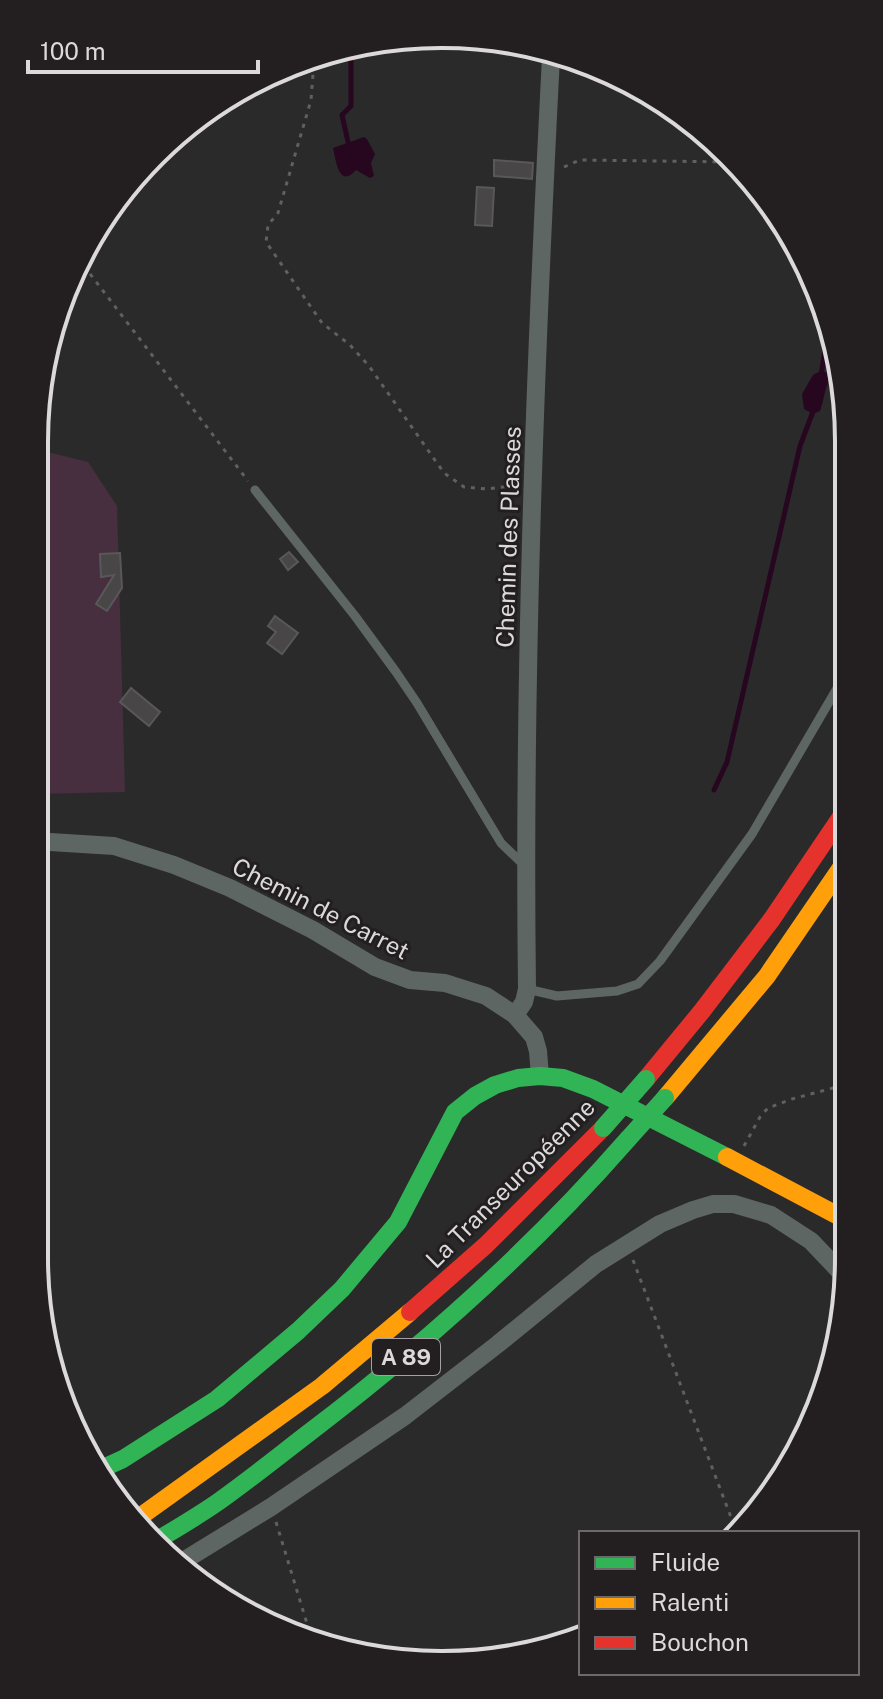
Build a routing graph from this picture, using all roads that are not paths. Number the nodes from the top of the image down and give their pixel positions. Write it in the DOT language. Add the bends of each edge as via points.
graph roads {
  1 [pos="551,63"];
  2 [pos="255,490"];
  3 [pos="835,692"];
  4 [pos="835,826"];
  5 [pos="48,842"];
  6 [pos="526,867"];
  7 [pos="835,877"];
  8 [pos="527,989"];
  9 [pos="515,1015"];
  10 [pos="540,1076"];
  11 [pos="835,1214"];
  12 [pos="835,1266"];
  13 [pos="108,1466"];
  14 [pos="144,1514"];
  15 [pos="163,1536"];
  16 [pos="188,1558"];
  1 -- 6 [label="street, Chemin des Plasses" via="533,493"];
  2 -- 6 [label="lane" via="396,672 501,843"];
  3 -- 8 [label="lane" via="752,834 638,984 557,996"];
  4 -- 14 [label="main road, La Transeuropéenne / A 89, bridge" via="772,919 646,1079 486,1245 322,1386"];
  5 -- 9 [label="street, Chemin de Carret" via="114,846 174,865 313,930 375,967 486,996"];
  6 -- 8 [label="street, Chemin des Plasses"];
  7 -- 15 [label="main road, A 89, bridge" via="767,976 597,1176 537,1238 385,1375 221,1500"];
  8 -- 9 [label="street, Chemin des Plasses"];
  9 -- 10 [label="street, Chemin de Carret" via="534,1037"];
  10 -- 11 [label="main road" via="593,1089"];
  10 -- 13 [label="main road" via="495,1085 455,1112 398,1222 342,1289 217,1399"];
  12 -- 16 [label="street" via="811,1241 771,1215 734,1204 713,1204 660,1224 566,1287 431,1397"];
}
